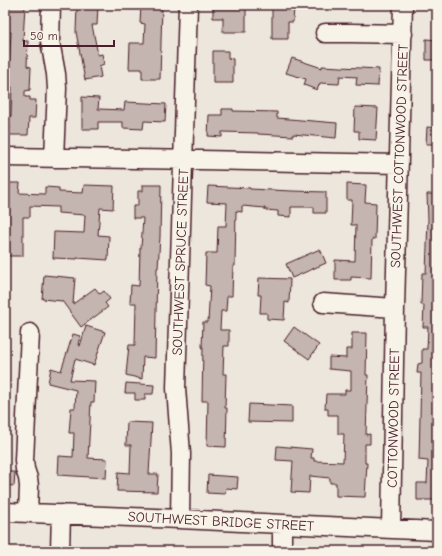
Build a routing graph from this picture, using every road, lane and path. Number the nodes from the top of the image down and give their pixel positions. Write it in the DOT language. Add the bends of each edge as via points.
graph roads {
  1 [pos="51,5"];
  2 [pos="188,5"];
  3 [pos="403,5"];
  4 [pos="325,33"];
  5 [pos="403,34"];
  6 [pos="5,157"];
  7 [pos="54,158"];
  8 [pos="183,160"];
  9 [pos="399,164"];
  10 [pos="323,303"];
  11 [pos="395,308"];
  12 [pos="30,332"];
  13 [pos="5,512"];
  14 [pos="28,513"];
  15 [pos="61,514"];
  16 [pos="180,519"];
  17 [pos="282,524"];
  18 [pos="391,528"];
  19 [pos="437,531"];
  20 [pos="60,551"];
  21 [pos="282,551"];
  1 -- 7 [label="street" via="50,41 57,88"];
  2 -- 8 [label="street, SOUTHWEST SPRUCE STREET"];
  3 -- 5 [label="street, SOUTHWEST COTTONWOOD STREET"];
  4 -- 5 [label="street"];
  5 -- 9 [label="street, SOUTHWEST COTTONWOOD STREET"];
  6 -- 7 [label="street"];
  7 -- 8 [label="street"];
  8 -- 9 [label="street"];
  8 -- 16 [label="street, SOUTHWEST SPRUCE STREET" via="176,388 181,454"];
  9 -- 11 [label="street, SOUTHWEST COTTONWOOD STREET"];
  10 -- 11 [label="street"];
  11 -- 18 [label="street, COTTONWOOD STREET"];
  12 -- 14 [label="street" via="24,460 29,486"];
  13 -- 14 [label="street, SOUTHWEST BRIDGE STREET"];
  14 -- 15 [label="street, SOUTHWEST BRIDGE STREET"];
  15 -- 16 [label="street, SOUTHWEST BRIDGE STREET"];
  15 -- 20 [label="street"];
  16 -- 17 [label="street, SOUTHWEST BRIDGE STREET"];
  17 -- 18 [label="street, SOUTHWEST BRIDGE STREET"];
  17 -- 21 [label="street"];
  18 -- 19 [label="street, SOUTHWEST BRIDGE STREET"];
}
